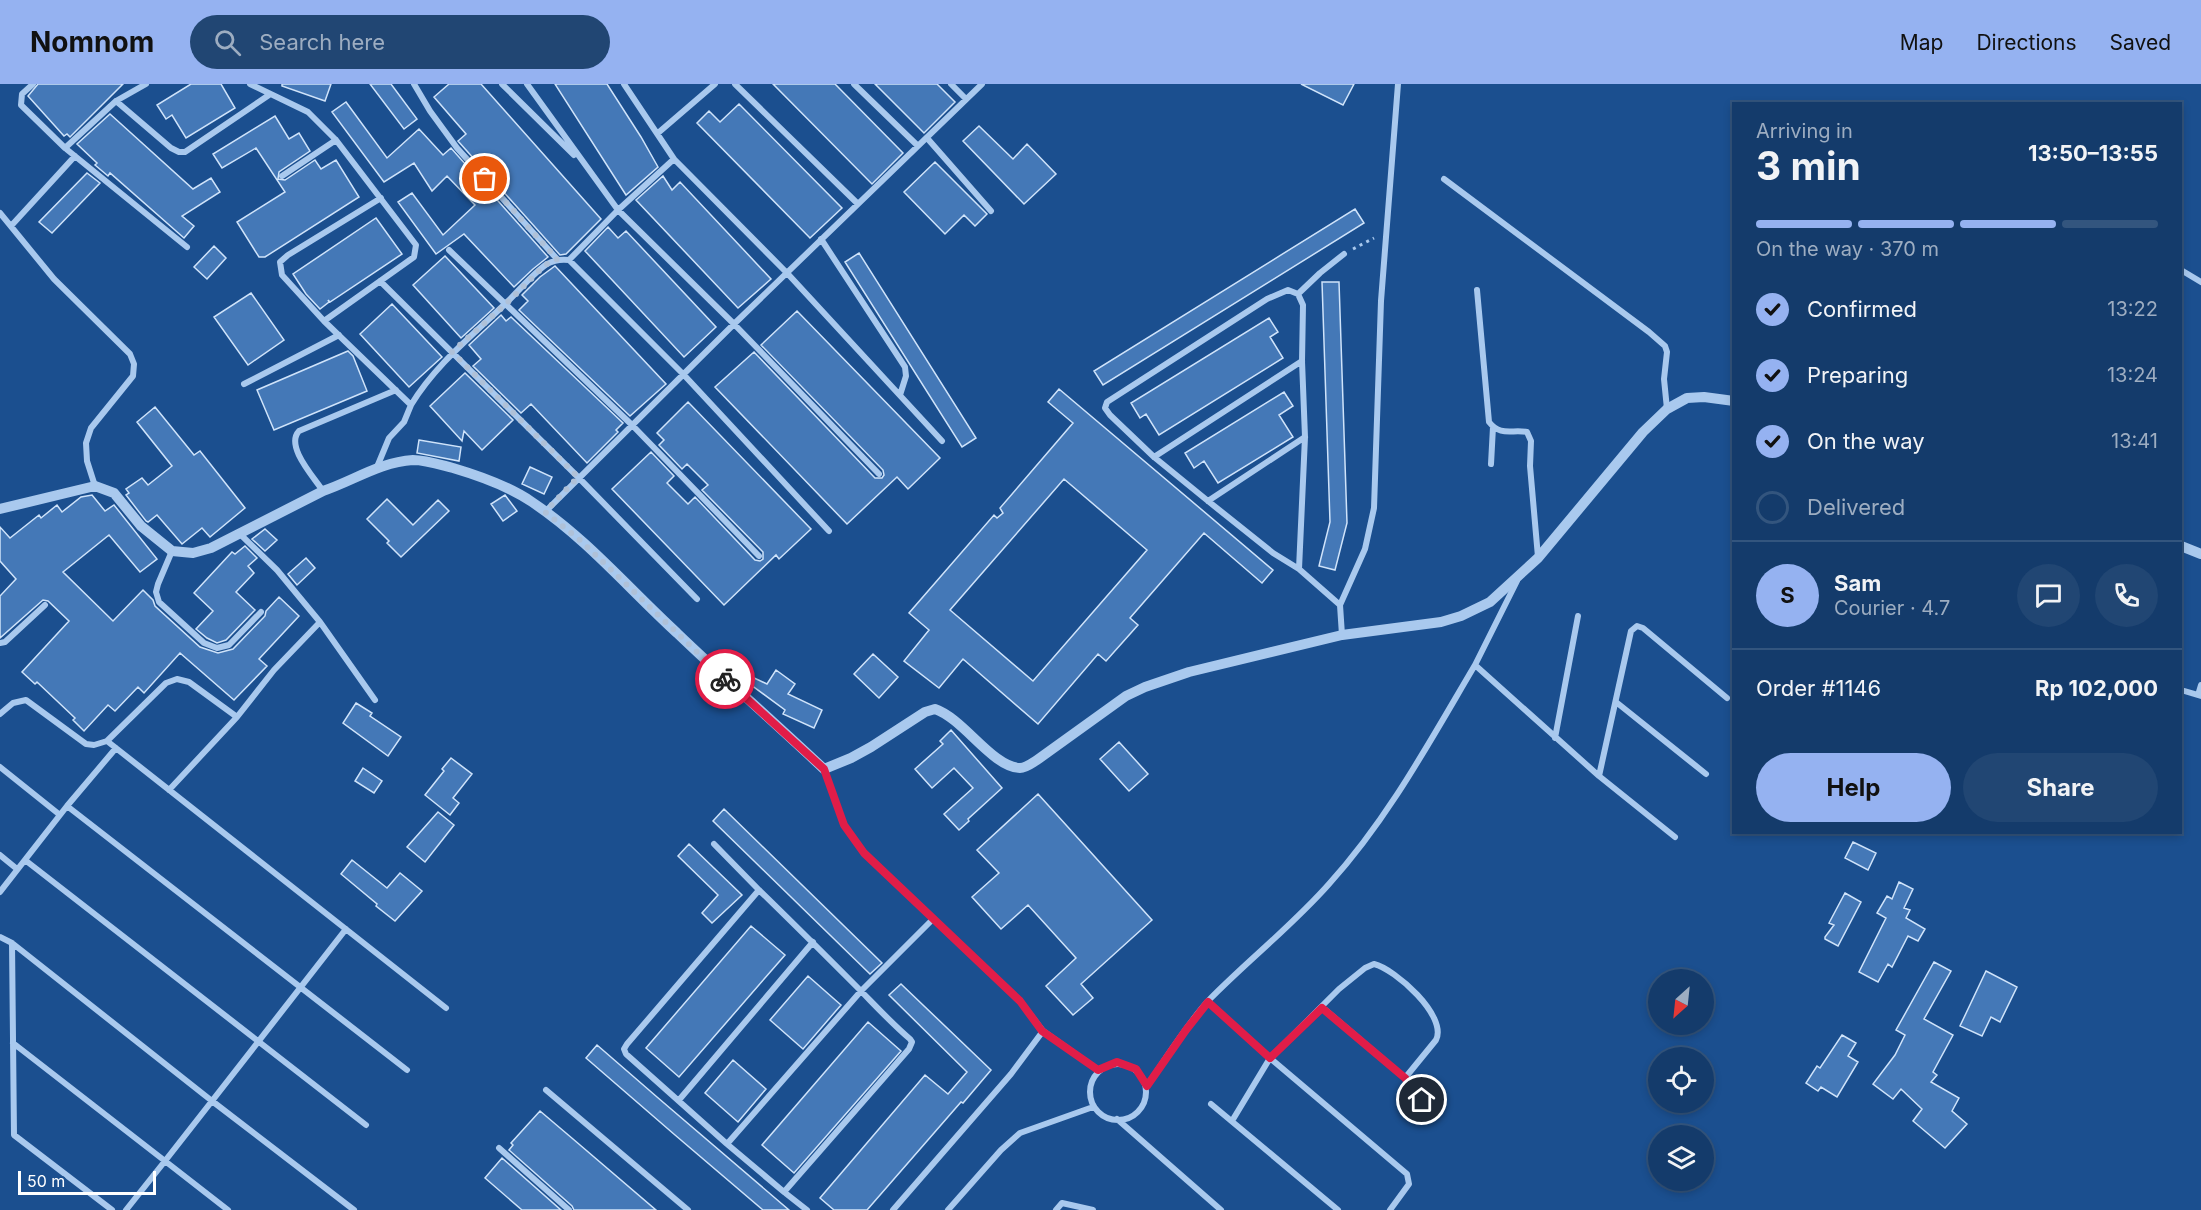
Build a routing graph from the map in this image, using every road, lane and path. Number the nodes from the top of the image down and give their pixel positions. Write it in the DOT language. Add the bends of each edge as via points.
graph roads {
  1 [pos="33,84"];
  2 [pos="146,84"];
  3 [pos="250,84"];
  4 [pos="414,84"];
  5 [pos="424,84"];
  6 [pos="502,84"];
  7 [pos="528,84"];
  8 [pos="624,84"];
  9 [pos="715,84"];
  10 [pos="735,84"];
  11 [pos="854,84"];
  12 [pos="951,84"];
  13 [pos="982,84"];
  14 [pos="1398,84"];
  15 [pos="418,90"];
  16 [pos="269,95"];
  17 [pos="966,99"];
  18 [pos="116,101"];
  19 [pos="658,133"];
  20 [pos="927,138"];
  21 [pos="336,140"];
  22 [pos="918,146"];
  23 [pos="65,148"];
  24 [pos="75,156"];
  25 [pos="675,159"];
  26 [pos="588,168"];
  27 [pos="282,176"];
  28 [pos="1443,179"];
  29 [pos="381,198"];
  30 [pos="857,203"];
  31 [pos="618,210"];
  32 [pos="991,211"];
  33 [pos="0,213"];
  34 [pos="11,226"];
  35 [pos="1386,231"];
  36 [pos="821,239"];
  37 [pos="187,247"];
  38 [pos="449,250"];
  39 [pos="1344,254"];
  40 [pos="557,259"];
  41 [pos="569,260"];
  42 [pos="2182,271"];
  43 [pos="787,273"];
  44 [pos="380,281"];
  45 [pos="2201,282"];
  46 [pos="1477,290"];
  47 [pos="1298,294"];
  48 [pos="506,304"];
  49 [pos="324,321"];
  50 [pos="734,324"];
  51 [pos="339,335"];
  52 [pos="452,352"];
  53 [pos="1302,361"];
  54 [pos="684,375"];
  55 [pos="244,384"];
  56 [pos="396,390"];
  57 [pos="900,395"];
  58 [pos="1732,401"];
  59 [pos="411,405"];
  60 [pos="1667,409"];
  61 [pos="633,426"];
  62 [pos="1493,427"];
  63 [pos="1305,437"];
  64 [pos="942,441"];
  65 [pos="1154,457"];
  66 [pos="1491,464"];
  67 [pos="377,467"];
  68 [pos="879,474"];
  69 [pos="578,477"];
  70 [pos="95,486"];
  71 [pos="323,491"];
  72 [pos="1208,501"];
  73 [pos="0,509"];
  74 [pos="545,512"];
  75 [pos="829,531"];
  76 [pos="240,534"];
  77 [pos="2182,546"];
  78 [pos="172,551"];
  79 [pos="2201,554"];
  80 [pos="759,556"];
  81 [pos="1538,558"];
  82 [pos="1299,569"];
  83 [pos="1522,572"];
  84 [pos="697,599"];
  85 [pos="45,605"];
  86 [pos="1340,605"];
  87 [pos="261,612"];
  88 [pos="1578,616"];
  89 [pos="320,622"];
  90 [pos="1342,635"];
  91 [pos="0,643"];
  92 [pos="1475,665"];
  93 [pos="2201,686"];
  94 [pos="2182,690"];
  95 [pos="2199,696"];
  96 [pos="1727,698"];
  97 [pos="375,700"];
  98 [pos="1616,702"];
  99 [pos="0,714"];
  100 [pos="237,717"];
  101 [pos="1555,738"];
  102 [pos="107,741"];
  103 [pos="116,748"];
  104 [pos="0,767"];
  105 [pos="824,769"];
  106 [pos="1706,774"];
  107 [pos="1599,776"];
  108 [pos="170,790"];
  109 [pos="67,806"];
  110 [pos="60,815"];
  111 [pos="1675,837"];
  112 [pos="714,844"];
  113 [pos="0,855"];
  114 [pos="25,861"];
  115 [pos="18,869"];
  116 [pos="759,890"];
  117 [pos="0,892"];
  118 [pos="933,919"];
  119 [pos="346,929"];
  120 [pos="0,937"];
  121 [pos="813,942"];
  122 [pos="12,943"];
  123 [pos="301,988"];
  124 [pos="861,991"];
  125 [pos="1208,1002"];
  126 [pos="446,1008"];
  127 [pos="1322,1008"];
  128 [pos="1042,1031"];
  129 [pos="259,1042"];
  130 [pos="13,1043"];
  131 [pos="1270,1058"];
  132 [pos="407,1070"];
  133 [pos="1098,1070"];
  134 [pos="1405,1078"];
  135 [pos="1147,1086"];
  136 [pos="546,1090"];
  137 [pos="679,1100"];
  138 [pos="1422,1100"];
  139 [pos="212,1101"];
  140 [pos="1211,1104"];
  141 [pos="1093,1107"];
  142 [pos="1117,1119"];
  143 [pos="1232,1121"];
  144 [pos="366,1125"];
  145 [pos="727,1144"];
  146 [pos="499,1148"];
  147 [pos="165,1161"];
  148 [pos="784,1192"];
  149 [pos="111,1210"];
  150 [pos="126,1210"];
  151 [pos="228,1210"];
  152 [pos="354,1210"];
  153 [pos="569,1210"];
  154 [pos="688,1210"];
  155 [pos="807,1210"];
  156 [pos="893,1210"];
  157 [pos="948,1210"];
  158 [pos="1056,1210"];
  159 [pos="1093,1210"];
  160 [pos="1221,1210"];
  161 [pos="1338,1210"];
  162 [pos="1390,1210"];
  1 -- 23 [label="street" via="22,94 21,105"];
  2 -- 18 [label="street"];
  3 -- 16 [label="street"];
  4 -- 15 [label="street"];
  5 -- 15 [label="street"];
  6 -- 26 [label="street"];
  7 -- 26 [label="street"];
  8 -- 19 [label="street"];
  9 -- 19 [label="street"];
  10 -- 30 [label="street"];
  11 -- 22 [label="street"];
  12 -- 17 [label="street"];
  13 -- 17 [label="street"];
  14 -- 35 [label="street"];
  15 -- 40 [label="street" via="457,148"];
  16 -- 18 [label="street" via="184,152 171,148"];
  16 -- 21 [label="street" via="308,112"];
  17 -- 20 [label="street"];
  18 -- 23 [label="street"];
  19 -- 25 [label="street"];
  20 -- 22 [label="street"];
  20 -- 32 [label="street"];
  21 -- 27 [label="street"];
  21 -- 29 [label="street"];
  22 -- 30 [label="street"];
  23 -- 24 [label="street"];
  24 -- 34 [label="street"];
  24 -- 37 [label="street"];
  25 -- 31 [label="street"];
  25 -- 43 [label="street"];
  26 -- 31 [label="street"];
  28 -- 60 [label="street" via="1665,346"];
  29 -- 44 [label="street" via="416,245 414,257"];
  29 -- 49 [label="street" via="280,262 282,275"];
  30 -- 36 [label="street"];
  31 -- 41 [label="street"];
  31 -- 50 [label="street"];
  33 -- 34 [label="street"];
  34 -- 70 [label="street" via="54,279 130,354 134,364 133,376 91,428 86,443"];
  35 -- 39 [label="path"];
  35 -- 86 [label="street" via="1374,508 1365,549"];
  36 -- 43 [label="street"];
  36 -- 57 [label="street" via="905,367"];
  38 -- 48 [label="street"];
  39 -- 47 [label="street"];
  40 -- 41 [label="street"];
  40 -- 48 [label="street" via="545,265"];
  41 -- 54 [label="street"];
  42 -- 45 [label="street"];
  43 -- 50 [label="street"];
  43 -- 57 [label="street"];
  44 -- 49 [label="street"];
  44 -- 52 [label="street"];
  46 -- 62 [label="street" via="1488,416"];
  47 -- 53 [label="street" via="1303,306"];
  47 -- 65 [label="street" via="1288,290 1267,299 1107,402 1105,408 1110,415"];
  48 -- 52 [label="street"];
  48 -- 61 [label="street"];
  49 -- 51 [label="street"];
  50 -- 54 [label="street"];
  50 -- 68 [label="street"];
  51 -- 55 [label="street"];
  51 -- 56 [label="street"];
  52 -- 59 [label="street"];
  52 -- 69 [label="street"];
  53 -- 63 [label="street"];
  53 -- 65 [label="street"];
  54 -- 61 [label="street"];
  54 -- 75 [label="street"];
  56 -- 59 [label="street"];
  56 -- 71 [label="street" via="295,435 295,448"];
  57 -- 64 [label="street"];
  58 -- 60 [label="street" via="1687,398"];
  59 -- 67 [label="street" via="404,422 389,438"];
  60 -- 81 [label="street" via="1643,432"];
  61 -- 69 [label="street"];
  61 -- 80 [label="street"];
  62 -- 66 [label="street"];
  62 -- 81 [label="street" via="1507,433 1527,432 1531,437"];
  63 -- 72 [label="street"];
  63 -- 82 [label="street"];
  65 -- 72 [label="street"];
  67 -- 71 [label="street"];
  67 -- 74 [label="street" via="414,460 466,472 530,500"];
  69 -- 74 [label="street"];
  69 -- 84 [label="street"];
  70 -- 73 [label="street"];
  70 -- 78 [label="street" via="114,493 141,526"];
  71 -- 76 [label="street"];
  72 -- 82 [label="street" via="1272,553"];
  74 -- 105 [label="street" via="580,540"];
  76 -- 78 [label="street" via="193,553"];
  76 -- 89 [label="street" via="277,570"];
  77 -- 79 [label="street"];
  78 -- 87 [label="street" via="158,584 159,602 204,643 216,648 230,645"];
  81 -- 83 [label="street"];
  82 -- 86 [label="street"];
  83 -- 90 [label="street" via="1490,602 1461,616 1422,626"];
  83 -- 92 [label="street"];
  85 -- 91 [label="street"];
  86 -- 90 [label="street"];
  88 -- 101 [label="street"];
  89 -- 97 [label="street"];
  89 -- 100 [label="street" via="274,670"];
  90 -- 105 [label="street" via="1189,672 1145,687 1126,696 1026,767 1012,766 992,754 959,723 935,709 846,761"];
  92 -- 101 [label="street"];
  92 -- 125 [label="street" via="1369,836 1328,885"];
  93 -- 95 [label="street"];
  94 -- 95 [label="street"];
  96 -- 98 [label="street" via="1637,626 1631,631"];
  98 -- 106 [label="street"];
  98 -- 107 [label="street"];
  99 -- 102 [label="street" via="13,703 26,700 86,744 94,746"];
  100 -- 102 [label="street" via="189,682 177,678 165,683"];
  100 -- 108 [label="street"];
  101 -- 107 [label="street"];
  102 -- 103 [label="street"];
  103 -- 108 [label="street"];
  103 -- 109 [label="street"];
  104 -- 110 [label="street"];
  105 -- 118 [label="street" via="844,825 864,853"];
  107 -- 111 [label="street"];
  108 -- 119 [label="street"];
  109 -- 110 [label="street"];
  109 -- 123 [label="street"];
  110 -- 114 [label="street"];
  112 -- 116 [label="street"];
  113 -- 115 [label="street"];
  114 -- 115 [label="street"];
  114 -- 129 [label="street"];
  115 -- 117 [label="street"];
  116 -- 121 [label="street"];
  116 -- 137 [label="street" via="624,1049"];
  118 -- 124 [label="street"];
  118 -- 128 [label="street" via="1020,1001"];
  119 -- 123 [label="street"];
  119 -- 126 [label="street"];
  120 -- 122 [label="street"];
  121 -- 124 [label="street"];
  121 -- 137 [label="street"];
  122 -- 130 [label="street"];
  122 -- 139 [label="street"];
  123 -- 129 [label="street"];
  123 -- 132 [label="street"];
  124 -- 145 [label="street"];
  124 -- 148 [label="street" via="912,1042"];
  125 -- 131 [label="street"];
  125 -- 135 [label="street"];
  127 -- 131 [label="street"];
  127 -- 134 [label="street"];
  127 -- 134 [label="street" via="1370,965 1377,964 1399,979 1432,1012 1439,1030 1431,1048"];
  128 -- 133 [label="street"];
  128 -- 156 [label="street" via="1011,1074"];
  129 -- 139 [label="street"];
  129 -- 144 [label="street"];
  130 -- 147 [label="street"];
  130 -- 149 [label="street" via="14,1135"];
  131 -- 143 [label="street"];
  131 -- 162 [label="street" via="1407,1173 1409,1184"];
  133 -- 135 [label="street" via="1117,1062 1127,1065 1136,1069"];
  133 -- 141 [label="street" via="1089,1087"];
  134 -- 138 [label="street"];
  135 -- 142 [label="street" via="1144,1106 1129,1119"];
  136 -- 154 [label="street"];
  137 -- 145 [label="street"];
  139 -- 147 [label="street"];
  139 -- 152 [label="street"];
  140 -- 143 [label="street"];
  141 -- 142 [label="street" via="1108,1120"];
  141 -- 157 [label="street" via="1020,1133"];
  142 -- 160 [label="street"];
  143 -- 161 [label="street"];
  145 -- 148 [label="street"];
  146 -- 153 [label="street"];
  147 -- 150 [label="street"];
  147 -- 151 [label="street"];
  148 -- 155 [label="street"];
  158 -- 159 [label="street" via="1062,1203"];
}
